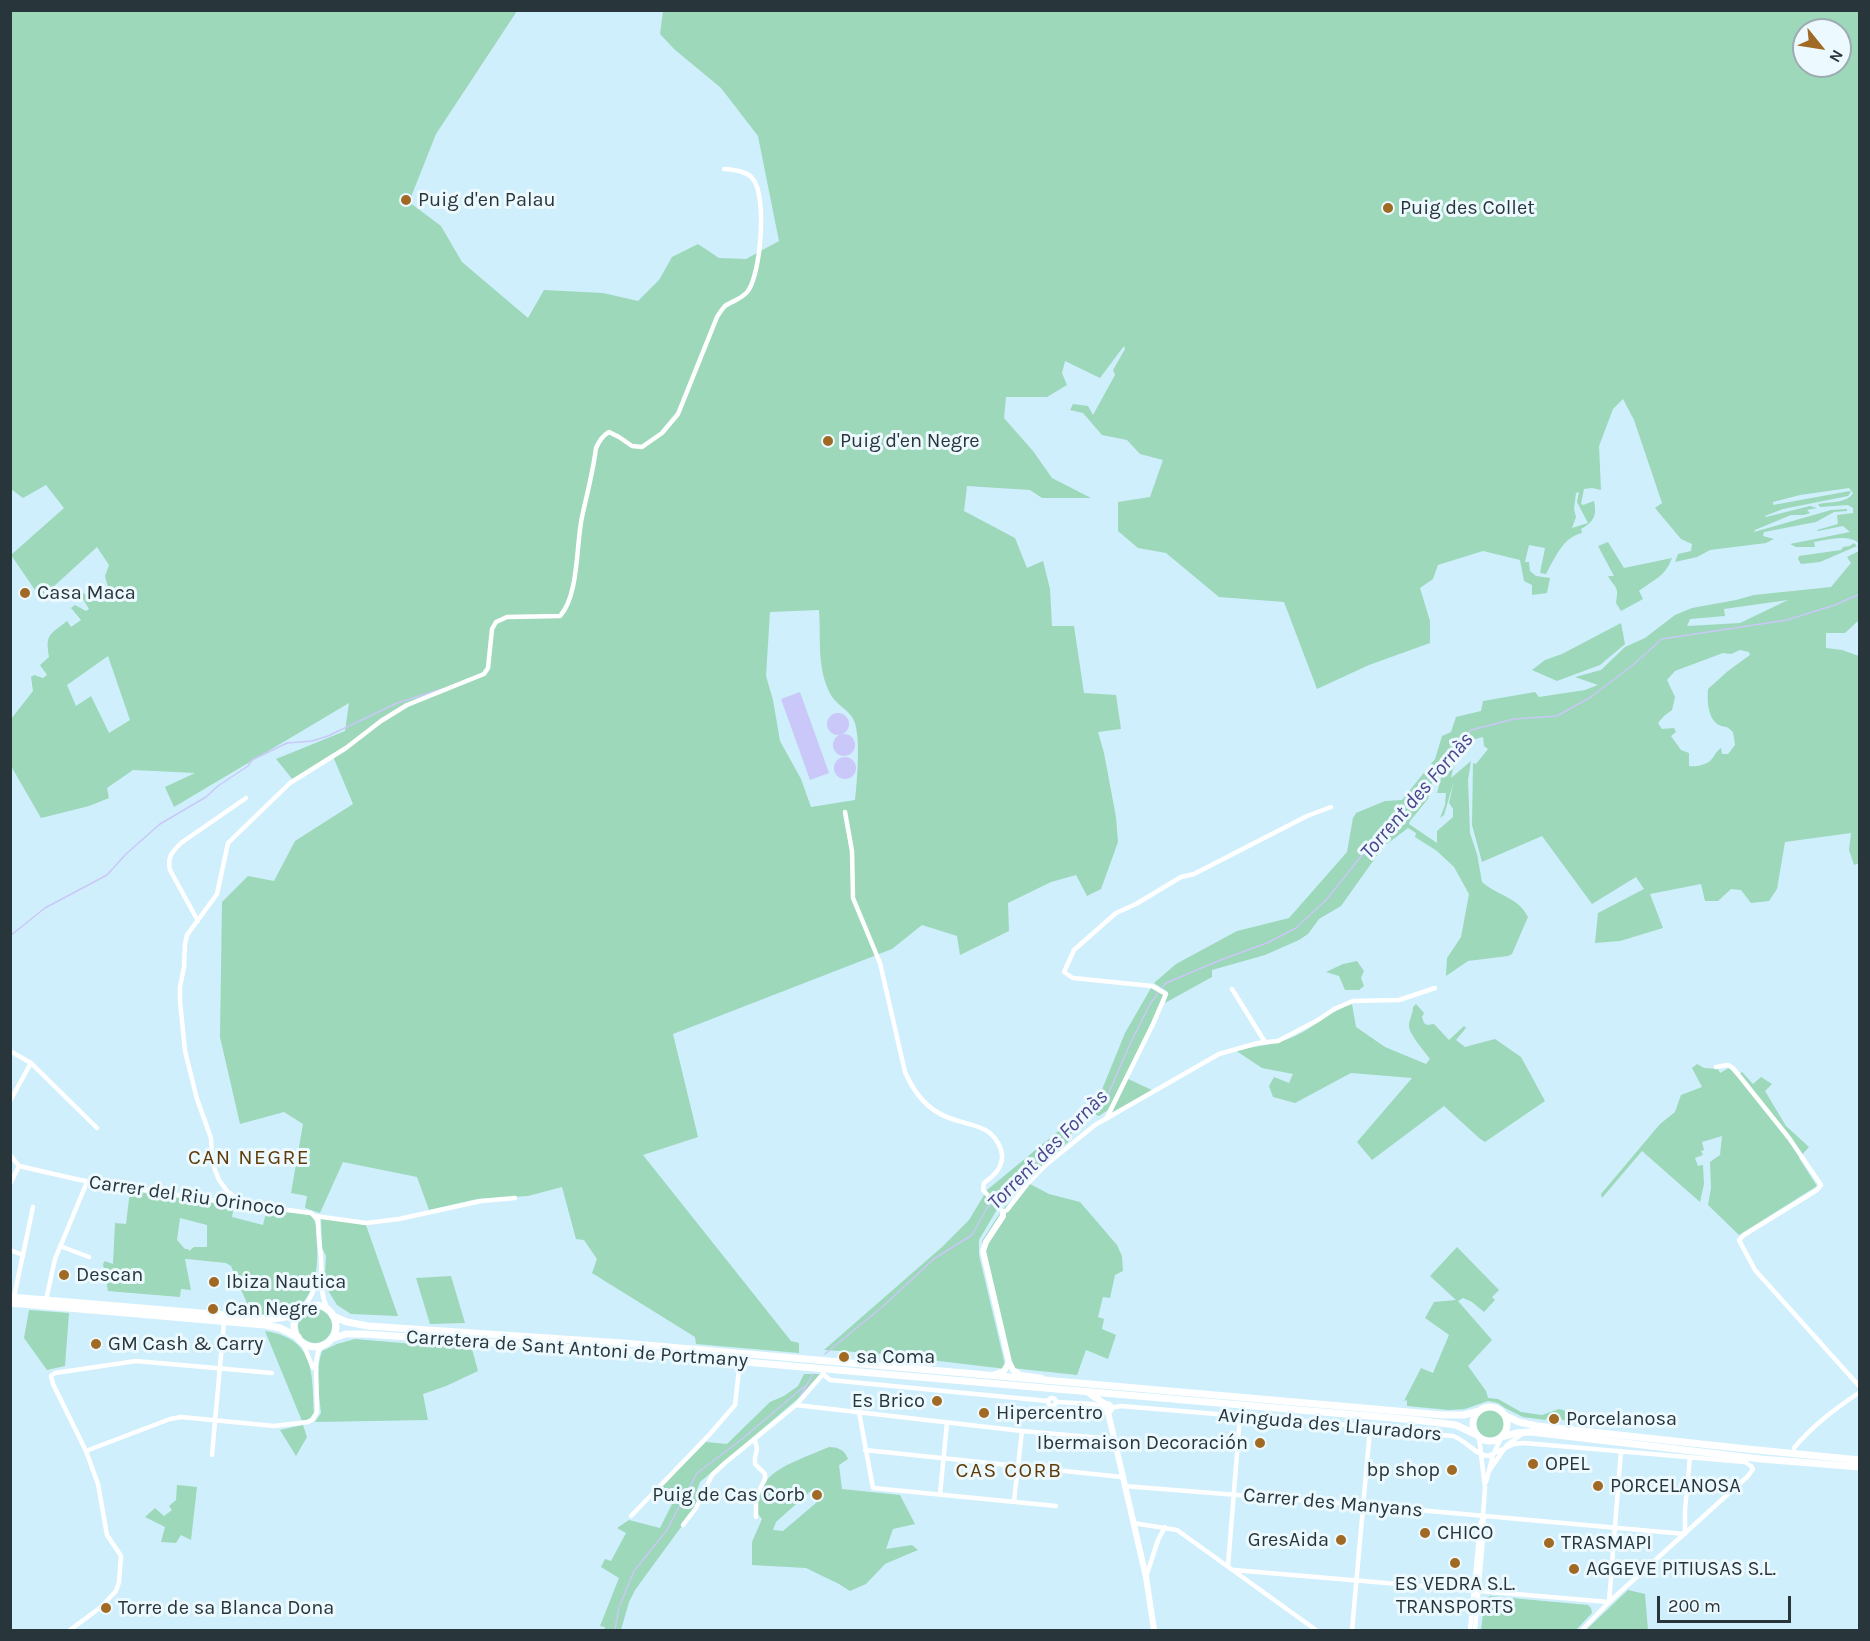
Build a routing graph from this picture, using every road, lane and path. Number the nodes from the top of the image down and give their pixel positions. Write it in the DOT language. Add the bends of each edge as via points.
graph roads {
  1 [pos="724,169"];
  2 [pos="246,798"];
  3 [pos="1331,807"];
  4 [pos="845,812"];
  5 [pos="198,921"];
  6 [pos="1435,988"];
  7 [pos="1232,989"];
  8 [pos="1265,1042"];
  9 [pos="10,1051"];
  10 [pos="31,1063"];
  11 [pos="1716,1067"];
  12 [pos="10,1101"];
  13 [pos="1106,1119"];
  14 [pos="97,1128"];
  15 [pos="10,1155"];
  16 [pos="19,1166"];
  17 [pos="87,1182"];
  18 [pos="10,1184"];
  19 [pos="515,1198"];
  20 [pos="240,1202"];
  21 [pos="33,1207"];
  22 [pos="1001,1209"];
  23 [pos="315,1216"];
  24 [pos="60,1246"];
  25 [pos="10,1250"];
  26 [pos="23,1255"];
  27 [pos="89,1257"];
  28 [pos="320,1269"];
  29 [pos="12,1299"];
  30 [pos="46,1300"];
  31 [pos="302,1310"];
  32 [pos="330,1313"];
  33 [pos="224,1322"];
  34 [pos="331,1339"];
  35 [pos="301,1340"];
  36 [pos="323,1345"];
  37 [pos="740,1361"];
  38 [pos="1009,1362"];
  39 [pos="220,1368"];
  40 [pos="823,1371"];
  41 [pos="272,1373"];
  42 [pos="315,1373"];
  43 [pos="1019,1374"];
  44 [pos="990,1375"];
  45 [pos="952,1380"];
  46 [pos="1056,1381"];
  47 [pos="1860,1387"];
  48 [pos="1087,1391"];
  49 [pos="1860,1392"];
  50 [pos="962,1393"];
  51 [pos="1121,1394"];
  52 [pos="796,1406"];
  53 [pos="1107,1408"];
  54 [pos="1479,1411"];
  55 [pos="859,1412"];
  56 [pos="1359,1415"];
  57 [pos="1240,1416"];
  58 [pos="1506,1416"];
  59 [pos="215,1420"];
  60 [pos="947,1423"];
  61 [pos="1359,1426"];
  62 [pos="1370,1429"];
  63 [pos="1022,1431"];
  64 [pos="1525,1432"];
  65 [pos="1478,1436"];
  66 [pos="1502,1437"];
  67 [pos="1114,1439"];
  68 [pos="756,1440"];
  69 [pos="1505,1448"];
  70 [pos="1794,1448"];
  71 [pos="865,1450"];
  72 [pos="86,1451"];
  73 [pos="1621,1451"];
  74 [pos="212,1455"];
  75 [pos="1482,1455"];
  76 [pos="1493,1455"];
  77 [pos="1690,1457"];
  78 [pos="944,1459"];
  79 [pos="1860,1460"];
  80 [pos="1018,1466"];
  81 [pos="1860,1467"];
  82 [pos="1489,1472"];
  83 [pos="1122,1477"];
  84 [pos="1124,1486"];
  85 [pos="1485,1488"];
  86 [pos="940,1494"];
  87 [pos="1234,1495"];
  88 [pos="1014,1501"];
  89 [pos="1363,1504"];
  90 [pos="1056,1506"];
  91 [pos="631,1516"];
  92 [pos="756,1516"];
  93 [pos="1483,1516"];
  94 [pos="1133,1523"];
  95 [pos="683,1525"];
  96 [pos="1165,1527"];
  97 [pos="1614,1527"];
  98 [pos="1685,1534"];
  99 [pos="1228,1566"];
  100 [pos="1234,1570"];
  101 [pos="1260,1573"];
  102 [pos="1146,1577"];
  103 [pos="1356,1581"];
  104 [pos="1257,1587"];
  105 [pos="1476,1591"];
  106 [pos="1609,1602"];
  107 [pos="70,1630"];
  108 [pos="1154,1630"];
  109 [pos="1316,1630"];
  110 [pos="1352,1630"];
  111 [pos="1470,1630"];
  112 [pos="1475,1630"];
  113 [pos="1582,1630"];
  1 -- 5 [label="street" via="738,170 753,178 759,193 761,233 753,281 747,293 724,307 717,317 678,414 662,432 642,447 632,446 609,432 598,442 568,608 560,616 507,617 496,622 484,674 407,705 290,783 228,843 217,894"];
  2 -- 5 [label="street" via="181,843 168,862"];
  3 -- 13 [label="street" via="1181,877 1116,913 1074,950 1065,967 1067,976 1152,986 1166,994"];
  4 -- 22 [label="street" via="854,898 880,963 905,1072 921,1099 935,1111 980,1127 996,1140 1002,1160 995,1174 984,1183 983,1192"];
  5 -- 20 [label="street" via="187,935 180,987 185,1051 211,1138 217,1174 227,1191"];
  6 -- 8 [label="street" via="1399,1000 1353,1001 1293,1035"];
  7 -- 8 [label="street"];
  8 -- 13 [label="street" via="1219,1054"];
  9 -- 10 [label="street"];
  10 -- 12 [label="street"];
  10 -- 14 [label="street"];
  11 -- 47 [label="street" via="1733,1068 1821,1185 1744,1235 1739,1240 1742,1247 1755,1270"];
  13 -- 22 [label="street" via="1047,1164 1006,1210"];
  15 -- 16 [label="street"];
  16 -- 17 [label="street, Carrer del Riu Orinoco"];
  16 -- 18 [label="street"];
  17 -- 20 [label="street, Carrer del Riu Orinoco"];
  17 -- 24 [label="street"];
  19 -- 23 [label="street, Carrer del Riu Orinoco" via="366,1223"];
  20 -- 23 [label="street, Carrer del Riu Orinoco"];
  21 -- 26 [label="street"];
  22 -- 38 [label="street" via="1003,1216 983,1251"];
  23 -- 28 [label="street"];
  24 -- 27 [label="street"];
  24 -- 30 [label="street"];
  25 -- 26 [label="street"];
  26 -- 29 [label="street"];
  28 -- 31 [label="street"];
  28 -- 32 [label="street" via="321,1291"];
  29 -- 30 [label="main road"];
  29 -- 33 [label="main road"];
  30 -- 31 [label="main road" via="272,1319"];
  31 -- 32 [label="main road" via="318,1305"];
  31 -- 35 [label="main road" via="294,1324"];
  32 -- 34 [label="main road" via="336,1327"];
  32 -- 44 [label="main road, Carretera de Sant Antoni de Portmany" via="347,1323 368,1326 611,1342"];
  33 -- 35 [label="main road" via="271,1326"];
  33 -- 39 [label="street"];
  34 -- 36 [label="main road"];
  34 -- 37 [label="main road, Carretera de Sant Antoni de Portmany" via="364,1334"];
  35 -- 36 [label="main road" via="313,1346"];
  35 -- 42 [label="street"];
  36 -- 42 [label="street"];
  37 -- 40 [label="main road, Carretera de Sant Antoni de Portmany"];
  37 -- 91 [label="street" via="735,1405"];
  38 -- 43 [label="street"];
  38 -- 44 [label="street" via="1004,1371"];
  39 -- 41 [label="street"];
  39 -- 59 [label="street"];
  39 -- 72 [label="street" via="136,1361 55,1373 51,1376 52,1384"];
  40 -- 45 [label="main road, Carretera de Sant Antoni de Portmany"];
  40 -- 50 [label="street, Avinguda des Llauradors" via="830,1380"];
  40 -- 52 [label="street"];
  42 -- 59 [label="street" via="316,1412 308,1422 274,1426"];
  43 -- 46 [label="street"];
  44 -- 46 [label="main road, Carretera de Sant Antoni de Portmany"];
  45 -- 48 [label="main road, Carretera de Sant Antoni de Portmany"];
  45 -- 50 [label="street" via="961,1386"];
  46 -- 54 [label="main road, Carretera de Sant Antoni de Portmany" via="1443,1415"];
  48 -- 51 [label="main road, Carretera de Sant Antoni de Portmany"];
  48 -- 53 [label="main road"];
  49 -- 70 [label="street" via="1808,1431"];
  50 -- 53 [label="street, Avinguda des Llauradors" via="1048,1401 1052,1398 1056,1402"];
  51 -- 53 [label="main road"];
  51 -- 56 [label="main road, Carretera de Sant Antoni de Portmany"];
  52 -- 55 [label="street"];
  52 -- 68 [label="street"];
  53 -- 57 [label="street, Avinguda des Llauradors"];
  53 -- 67 [label="street"];
  54 -- 58 [label="main road" via="1493,1407"];
  54 -- 65 [label="main road" via="1473,1421"];
  55 -- 60 [label="street"];
  55 -- 71 [label="street"];
  56 -- 61 [label="street"];
  56 -- 65 [label="main road, Carretera de Sant Antoni de Portmany" via="1449,1424"];
  57 -- 61 [label="street, Avinguda des Llauradors"];
  57 -- 87 [label="street"];
  58 -- 66 [label="main road" via="1507,1427"];
  58 -- 79 [label="main road" via="1524,1424"];
  59 -- 72 [label="street" via="170,1419"];
  59 -- 74 [label="street"];
  60 -- 63 [label="street"];
  60 -- 78 [label="street"];
  61 -- 62 [label="street, Avinguda des Llauradors"];
  62 -- 75 [label="street, Avinguda des Llauradors" via="1453,1436"];
  62 -- 89 [label="street"];
  63 -- 67 [label="street"];
  63 -- 80 [label="street"];
  64 -- 66 [label="main road"];
  64 -- 69 [label="street"];
  64 -- 81 [label="main road"];
  65 -- 66 [label="main road" via="1490,1442"];
  65 -- 75 [label="street"];
  66 -- 76 [label="street"];
  67 -- 83 [label="street"];
  68 -- 92 [label="street" via="755,1464 765,1474 756,1497"];
  68 -- 95 [label="street" via="712,1475"];
  69 -- 73 [label="street" via="1524,1443"];
  69 -- 76 [label="street"];
  69 -- 82 [label="street"];
  71 -- 78 [label="street"];
  71 -- 86 [label="street" via="873,1488"];
  72 -- 107 [label="street" via="98,1484 107,1535 121,1556 119,1582 101,1607"];
  73 -- 77 [label="street"];
  73 -- 97 [label="street"];
  75 -- 76 [label="street"];
  75 -- 85 [label="street"];
  76 -- 82 [label="street"];
  77 -- 98 [label="street"];
  77 -- 98 [label="street" via="1745,1462 1752,1469"];
  78 -- 80 [label="street"];
  78 -- 86 [label="street"];
  80 -- 83 [label="street"];
  80 -- 88 [label="street"];
  82 -- 85 [label="street"];
  83 -- 84 [label="street"];
  84 -- 87 [label="street, Carrer des Manyans"];
  84 -- 94 [label="street"];
  85 -- 93 [label="street"];
  86 -- 88 [label="street"];
  87 -- 89 [label="street, Carrer des Manyans"];
  87 -- 99 [label="street"];
  88 -- 90 [label="street"];
  89 -- 93 [label="street, Carrer des Manyans"];
  89 -- 103 [label="street"];
  93 -- 97 [label="street, Carrer des Manyans"];
  93 -- 105 [label="street"];
  94 -- 96 [label="street"];
  94 -- 102 [label="street"];
  96 -- 99 [label="street" via="1176,1530"];
  96 -- 102 [label="street"];
  97 -- 98 [label="street, Carrer des Manyans"];
  97 -- 106 [label="street"];
  98 -- 106 [label="street"];
  99 -- 100 [label="street"];
  100 -- 101 [label="street"];
  100 -- 104 [label="street"];
  101 -- 103 [label="street"];
  101 -- 104 [label="street"];
  102 -- 108 [label="street"];
  103 -- 105 [label="street"];
  103 -- 110 [label="street"];
  104 -- 109 [label="street"];
  105 -- 106 [label="street"];
  105 -- 111 [label="street"];
  105 -- 112 [label="street"];
  106 -- 113 [label="street"];
}
